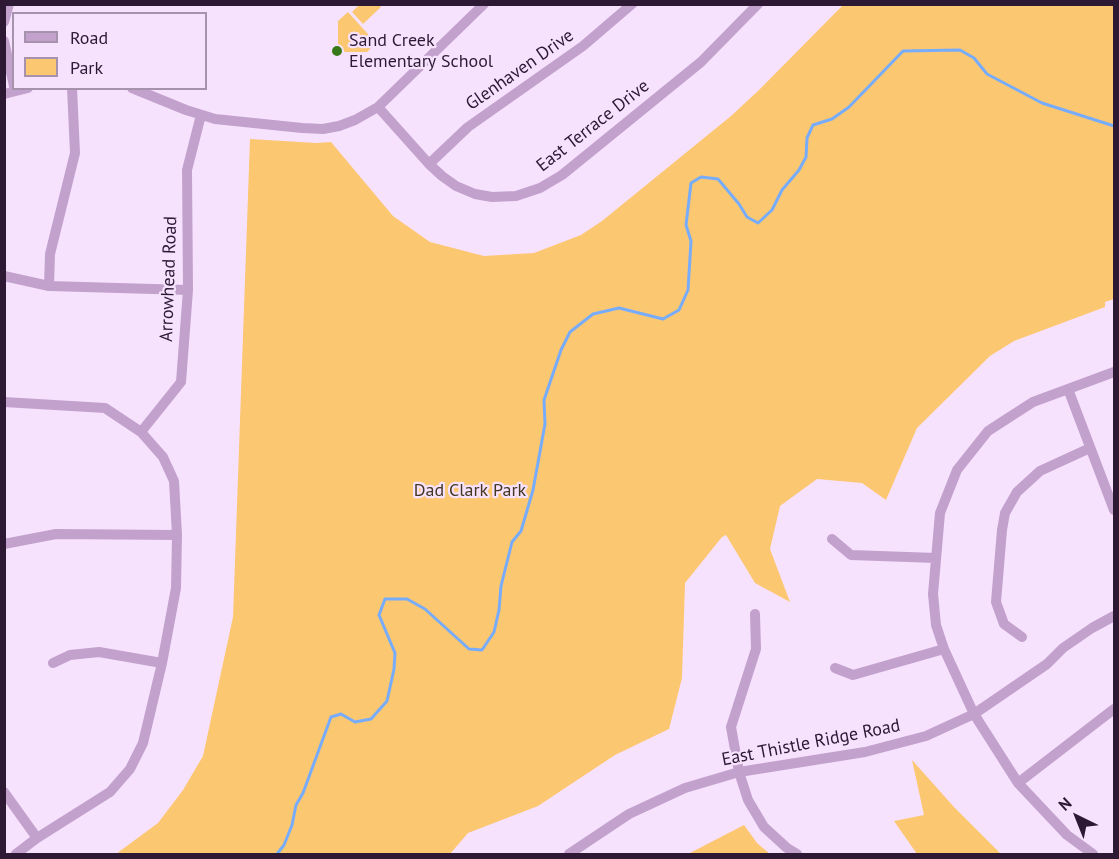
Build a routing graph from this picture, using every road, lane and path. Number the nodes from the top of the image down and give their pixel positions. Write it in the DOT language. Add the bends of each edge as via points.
graph roads {
  1 [pos="484,4"];
  2 [pos="632,4"];
  3 [pos="758,4"];
  4 [pos="7,6"];
  5 [pos="4,22"];
  6 [pos="4,41"];
  7 [pos="12,90"];
  8 [pos="72,90"];
  9 [pos="145,90"];
  10 [pos="378,107"];
  11 [pos="201,115"];
  12 [pos="429,164"];
  13 [pos="4,276"];
  14 [pos="49,286"];
  15 [pos="188,290"];
  16 [pos="1114,372"];
  17 [pos="1068,389"];
  18 [pos="4,402"];
  19 [pos="141,432"];
  20 [pos="1090,448"];
  21 [pos="1114,510"];
  22 [pos="177,535"];
  23 [pos="832,539"];
  24 [pos="4,544"];
  25 [pos="936,558"];
  26 [pos="754,614"];
  27 [pos="1114,616"];
  28 [pos="1022,637"];
  29 [pos="944,650"];
  30 [pos="53,663"];
  31 [pos="162,663"];
  32 [pos="835,668"];
  33 [pos="1114,710"];
  34 [pos="974,714"];
  35 [pos="739,772"];
  36 [pos="1018,783"];
  37 [pos="4,792"];
  38 [pos="37,838"];
  39 [pos="16,855"];
  40 [pos="568,855"];
  41 [pos="797,855"];
  42 [pos="1093,855"];
  1 -- 10 [label="street"];
  2 -- 12 [label="street, Glenhaven Drive" via="583,46 468,127"];
  3 -- 12 [label="street, East Terrace Drive" via="701,62 562,175 540,188 516,196 474,194 456,186"];
  4 -- 5 [label="street"];
  6 -- 7 [label="street"];
  8 -- 14 [label="street" via="75,153 51,254"];
  9 -- 11 [label="street"];
  10 -- 11 [label="street" via="355,120 323,129"];
  10 -- 12 [label="street, East Terrace Drive"];
  11 -- 15 [label="street, Arrowhead Road" via="187,170"];
  13 -- 14 [label="street"];
  14 -- 15 [label="street"];
  15 -- 19 [label="street, Arrowhead Road" via="181,382"];
  16 -- 17 [label="street"];
  17 -- 20 [label="street"];
  17 -- 25 [label="street" via="1033,402 988,431 957,470 940,513"];
  18 -- 19 [label="street" via="105,408"];
  19 -- 22 [label="street" via="163,458 174,481"];
  20 -- 21 [label="street"];
  20 -- 28 [label="street" via="1040,471 1017,492 1005,513 996,602 1004,624"];
  22 -- 24 [label="street" via="56,534"];
  22 -- 31 [label="street" via="176,588"];
  23 -- 25 [label="street" via="851,555"];
  25 -- 29 [label="street" via="933,594 936,625"];
  26 -- 35 [label="street" via="756,649 731,727"];
  27 -- 34 [label="street, East Thistle Ridge Road" via="1063,648"];
  29 -- 32 [label="street" via="853,675"];
  29 -- 34 [label="street"];
  30 -- 31 [label="street" via="70,655 99,652"];
  31 -- 38 [label="street" via="143,743 130,769 110,792"];
  33 -- 36 [label="street"];
  34 -- 35 [label="street, East Thistle Ridge Road" via="926,736 871,750"];
  34 -- 36 [label="street"];
  35 -- 40 [label="street, East Thistle Ridge Road" via="685,788 629,814"];
  35 -- 41 [label="street" via="748,800 764,826"];
  36 -- 42 [label="street" via="1067,835"];
  37 -- 38 [label="street"];
  38 -- 39 [label="street"];
}
